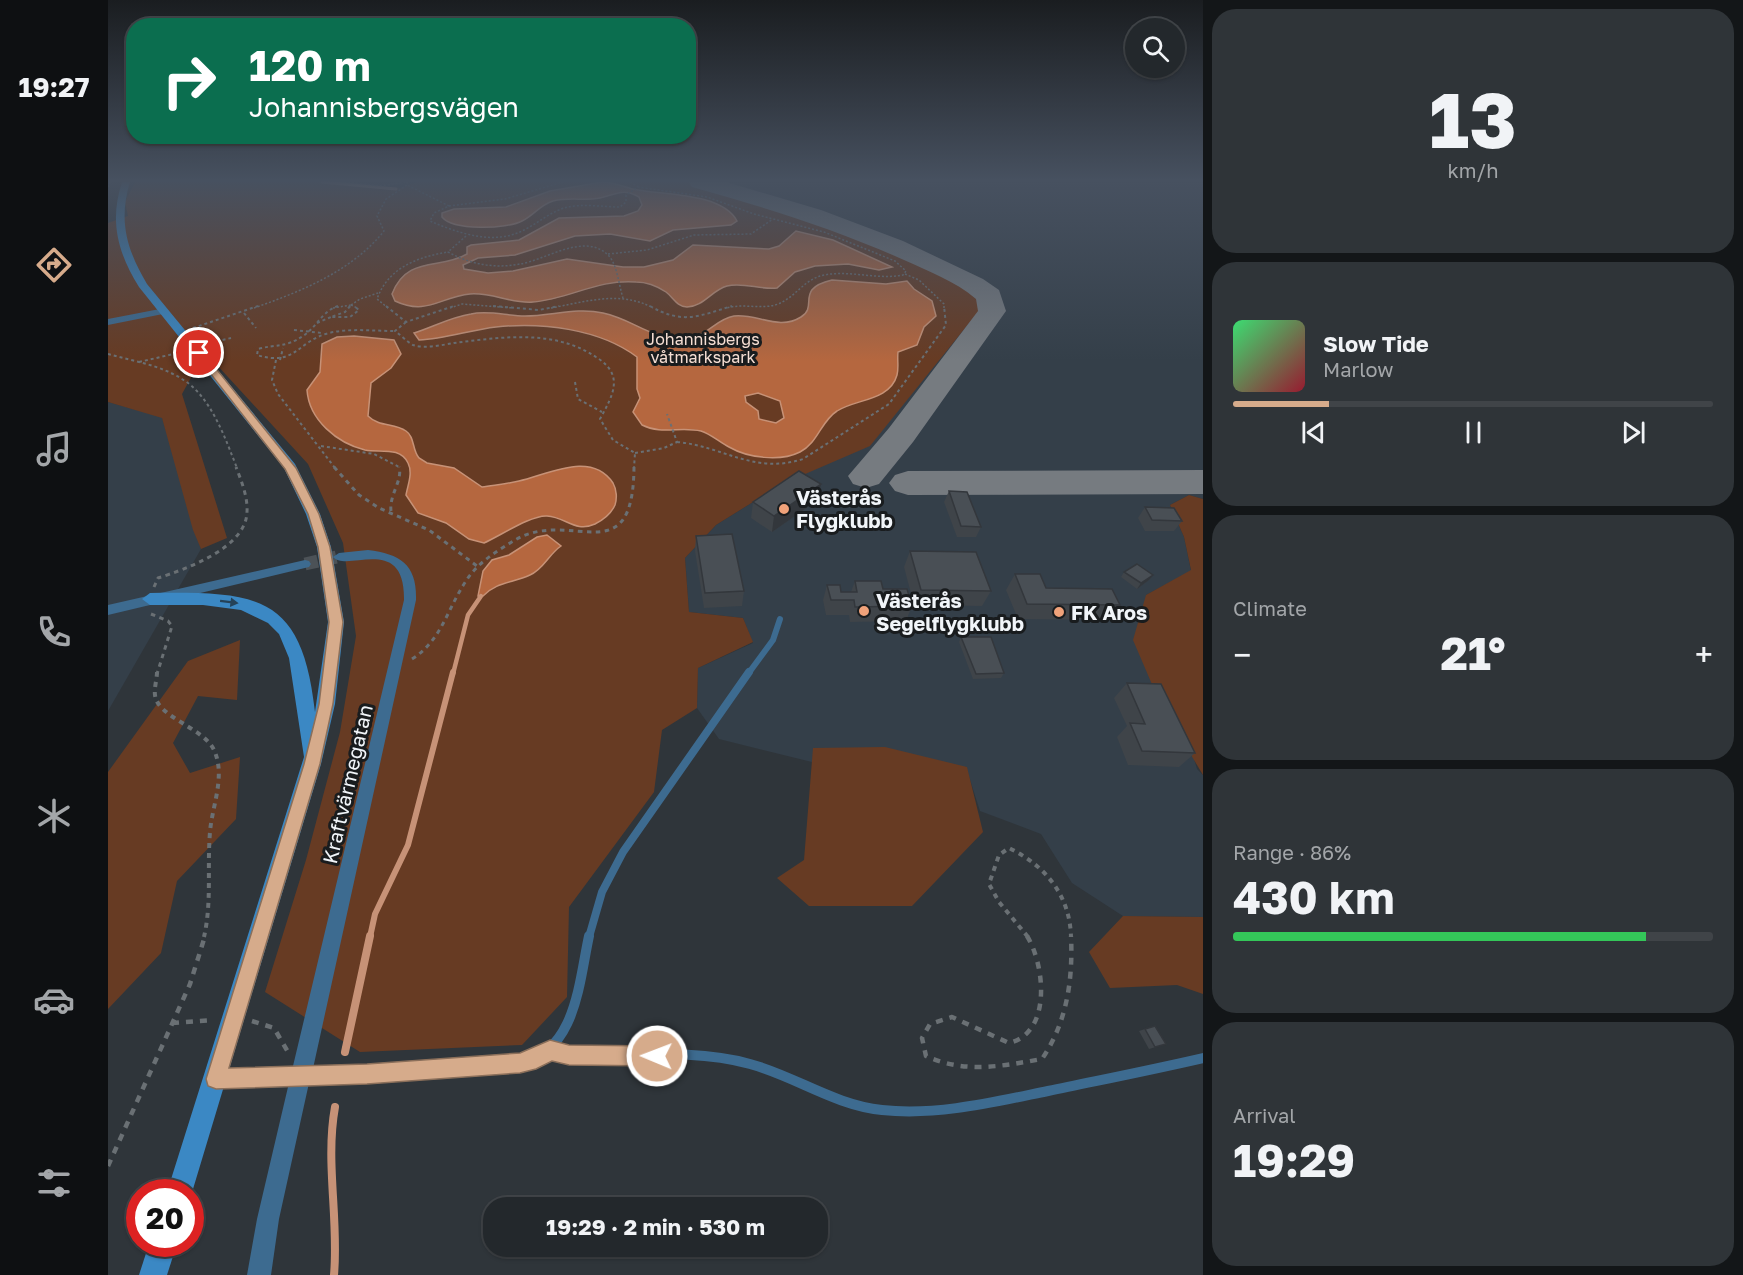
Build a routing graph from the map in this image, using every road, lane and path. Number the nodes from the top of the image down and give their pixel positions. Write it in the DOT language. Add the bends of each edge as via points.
graph roads {
  1 [pos="122,242"];
  2 [pos="378,242"];
  3 [pos="460,242"];
  4 [pos="674,242"];
  5 [pos="851,242"];
  6 [pos="448,252"];
  7 [pos="608,254"];
  8 [pos="905,274"];
  9 [pos="378,293"];
  10 [pos="623,298"];
  11 [pos="351,305"];
  12 [pos="165,311"];
  13 [pos="244,313"];
  14 [pos="331,317"];
  15 [pos="108,322"];
  16 [pos="406,322"];
  17 [pos="316,323"];
  18 [pos="256,328"];
  19 [pos="294,330"];
  20 [pos="182,331"];
  21 [pos="395,331"];
  22 [pos="306,333"];
  23 [pos="325,333"];
  24 [pos="283,348"];
  25 [pos="108,354"];
  26 [pos="278,360"];
  27 [pos="575,382"];
  28 [pos="602,412"];
  29 [pos="667,414"];
  30 [pos="677,442"];
  31 [pos="320,445"];
  32 [pos="635,453"];
  33 [pos="391,511"];
  34 [pos="339,557"];
  35 [pos="305,564"];
  36 [pos="477,566"];
  37 [pos="150,599"];
  38 [pos="108,610"];
  39 [pos="780,619"];
  40 [pos="396,660"];
  41 [pos="312,764"];
  42 [pos="930,1024"];
  43 [pos="550,1050"];
  44 [pos="1203,1058"];
  45 [pos="303,1076"];
  46 [pos="216,1079"];
  47 [pos="108,1166"];
  48 [pos="184,1179"];
  49 [pos="159,1257"];
  50 [pos="153,1275"];
  51 [pos="259,1275"];
  1 -- 12 [label="main road" via="129,263"];
  2 -- 13 [label="path" via="303,290"];
  3 -- 6 [label="path"];
  4 -- 7 [label="path" via="647,250"];
  5 -- 8 [label="path" via="895,261"];
  6 -- 7 [label="path" via="469,262 499,266 582,247"];
  6 -- 9 [label="path" via="404,265"];
  7 -- 10 [label="path"];
  8 -- 10 [label="path" via="888,278 850,273 823,275 805,282 794,295 776,305 734,306 688,319 667,316 644,303"];
  8 -- 30 [label="path" via="919,280 944,304 946,325 889,404 826,446 788,464 745,462"];
  9 -- 11 [label="path"];
  9 -- 16 [label="path" via="377,299 386,309"];
  10 -- 16 [label="path" via="539,310 462,304"];
  11 -- 14 [label="path"];
  11 -- 14 [label="path" via="359,310 354,316"];
  11 -- 17 [label="path" via="330,309"];
  12 -- 15 [label="street"];
  12 -- 20 [label="main road"];
  13 -- 18 [label="path"];
  13 -- 20 [label="path"];
  14 -- 17 [label="path"];
  16 -- 21 [label="path"];
  17 -- 22 [label="path"];
  19 -- 22 [label="path"];
  20 -- 41 [label="main road" via="290,468 314,514 324,547 336,622 326,704"];
  21 -- 23 [label="path"];
  21 -- 28 [label="path" via="414,345 511,336 561,341 586,350 606,363 615,380 613,395"];
  22 -- 23 [label="path"];
  22 -- 24 [label="path"];
  23 -- 26 [label="path" via="298,354"];
  24 -- 26 [label="path"];
  24 -- 26 [label="path" via="258,349 257,355"];
  25 -- 37 [label="path" via="172,374 203,397 234,460 248,515 241,532 202,563 158,578"];
  26 -- 31 [label="path" via="272,380 278,394"];
  27 -- 28 [label="path" via="578,399"];
  28 -- 32 [label="path" via="603,430"];
  29 -- 30 [label="path"];
  30 -- 32 [label="path"];
  31 -- 33 [label="path" via="358,495"];
  31 -- 33 [label="path" via="386,458 397,464 401,473 391,496"];
  32 -- 36 [label="path" via="633,500 630,513 620,523 596,534 539,529"];
  33 -- 36 [label="path" via="429,530"];
  34 -- 40 [label="street, Kraftvärmegatan" via="362,553 396,561 409,577 410,600"];
  35 -- 37 [label="street"];
  36 -- 40 [label="path" via="426,652"];
  37 -- 38 [label="street"];
  37 -- 41 [label="main road, one-way" via="238,603 260,610 285,629 299,666"];
  37 -- 47 [label="path" via="150,613 172,627 158,665 155,697 166,713 207,739 218,761 210,832 209,909 200,958 190,984"];
  39 -- 43 [label="lane" via="773,640 687,757 610,875 597,906 570,1018"];
  40 -- 45 [label="street, Kraftvärmegatan"];
  41 -- 46 [label="main road"];
  42 -- 42 [label="path" via="921,1038 926,1056 943,1066 983,1068 1042,1059 1058,1035 1070,983 1072,948 1066,902 1055,882 1018,852 1009,848 999,855 989,884 998,904 1032,943 1040,964 1038,1016 1024,1038 1009,1043 952,1017"];
  43 -- 44 [label="lane" via="569,1055 732,1060 769,1069 842,1100 879,1110 918,1111 1027,1095"];
  43 -- 45 [label="lane" via="520,1063"];
  45 -- 46 [label="street"];
  45 -- 51 [label="street, Kraftvärmegatan" via="268,1219"];
  46 -- 48 [label="main road"];
  49 -- 50 [label="main road"];
}
